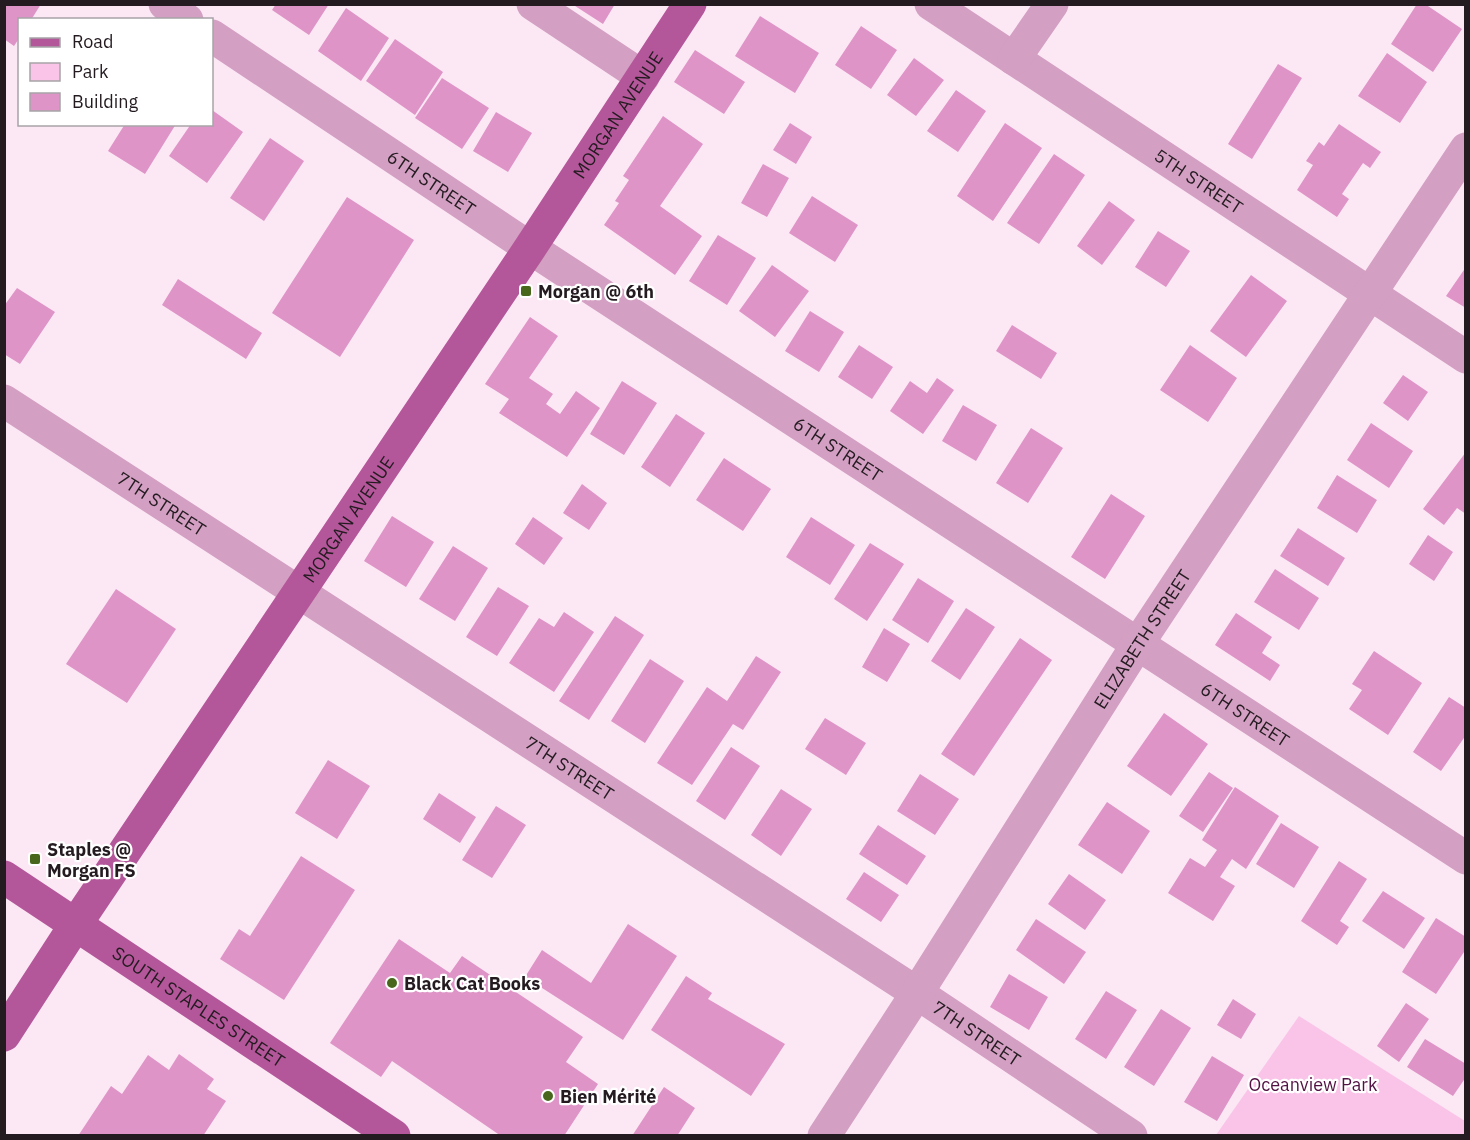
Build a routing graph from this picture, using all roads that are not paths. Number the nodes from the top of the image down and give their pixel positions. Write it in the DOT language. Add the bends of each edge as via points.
graph roads {
  1 [pos="165,4"];
  2 [pos="533,4"];
  3 [pos="690,4"];
  4 [pos="931,4"];
  5 [pos="1052,4"];
  6 [pos="185,18"];
  7 [pos="213,37"];
  8 [pos="1014,59"];
  9 [pos="643,77"];
  10 [pos="1466,148"];
  11 [pos="531,248"];
  12 [pos="1371,294"];
  13 [pos="1466,357"];
  14 [pos="4,401"];
  15 [pos="298,591"];
  16 [pos="1137,645"];
  17 [pos="1466,858"];
  18 [pos="4,877"];
  19 [pos="76,924"];
  20 [pos="917,993"];
  21 [pos="4,1035"];
  22 [pos="394,1136"];
  23 [pos="824,1136"];
  24 [pos="1131,1136"];
  1 -- 6 [label="street"];
  2 -- 9 [label="street"];
  3 -- 9 [label="main road, MORGAN AVENUE"];
  4 -- 8 [label="street, 5TH STREET"];
  5 -- 8 [label="street"];
  7 -- 11 [label="street, 6TH STREET"];
  8 -- 12 [label="street, 5TH STREET"];
  9 -- 11 [label="main road, MORGAN AVENUE"];
  10 -- 12 [label="street, ELIZABETH STREET"];
  11 -- 15 [label="main road, MORGAN AVENUE"];
  11 -- 16 [label="street, 6TH STREET"];
  12 -- 13 [label="street, 5TH STREET"];
  12 -- 16 [label="street, ELIZABETH STREET"];
  14 -- 15 [label="street, 7TH STREET"];
  15 -- 19 [label="main road, MORGAN AVENUE"];
  15 -- 20 [label="street, 7TH STREET"];
  16 -- 17 [label="street, 6TH STREET"];
  16 -- 20 [label="street, ELIZABETH STREET"];
  18 -- 19 [label="main road, SOUTH STAPLES STREET"];
  19 -- 21 [label="main road, MORGAN AVENUE"];
  19 -- 22 [label="main road, SOUTH STAPLES STREET"];
  20 -- 23 [label="street, ELIZABETH STREET"];
  20 -- 24 [label="street, 7TH STREET"];
}
